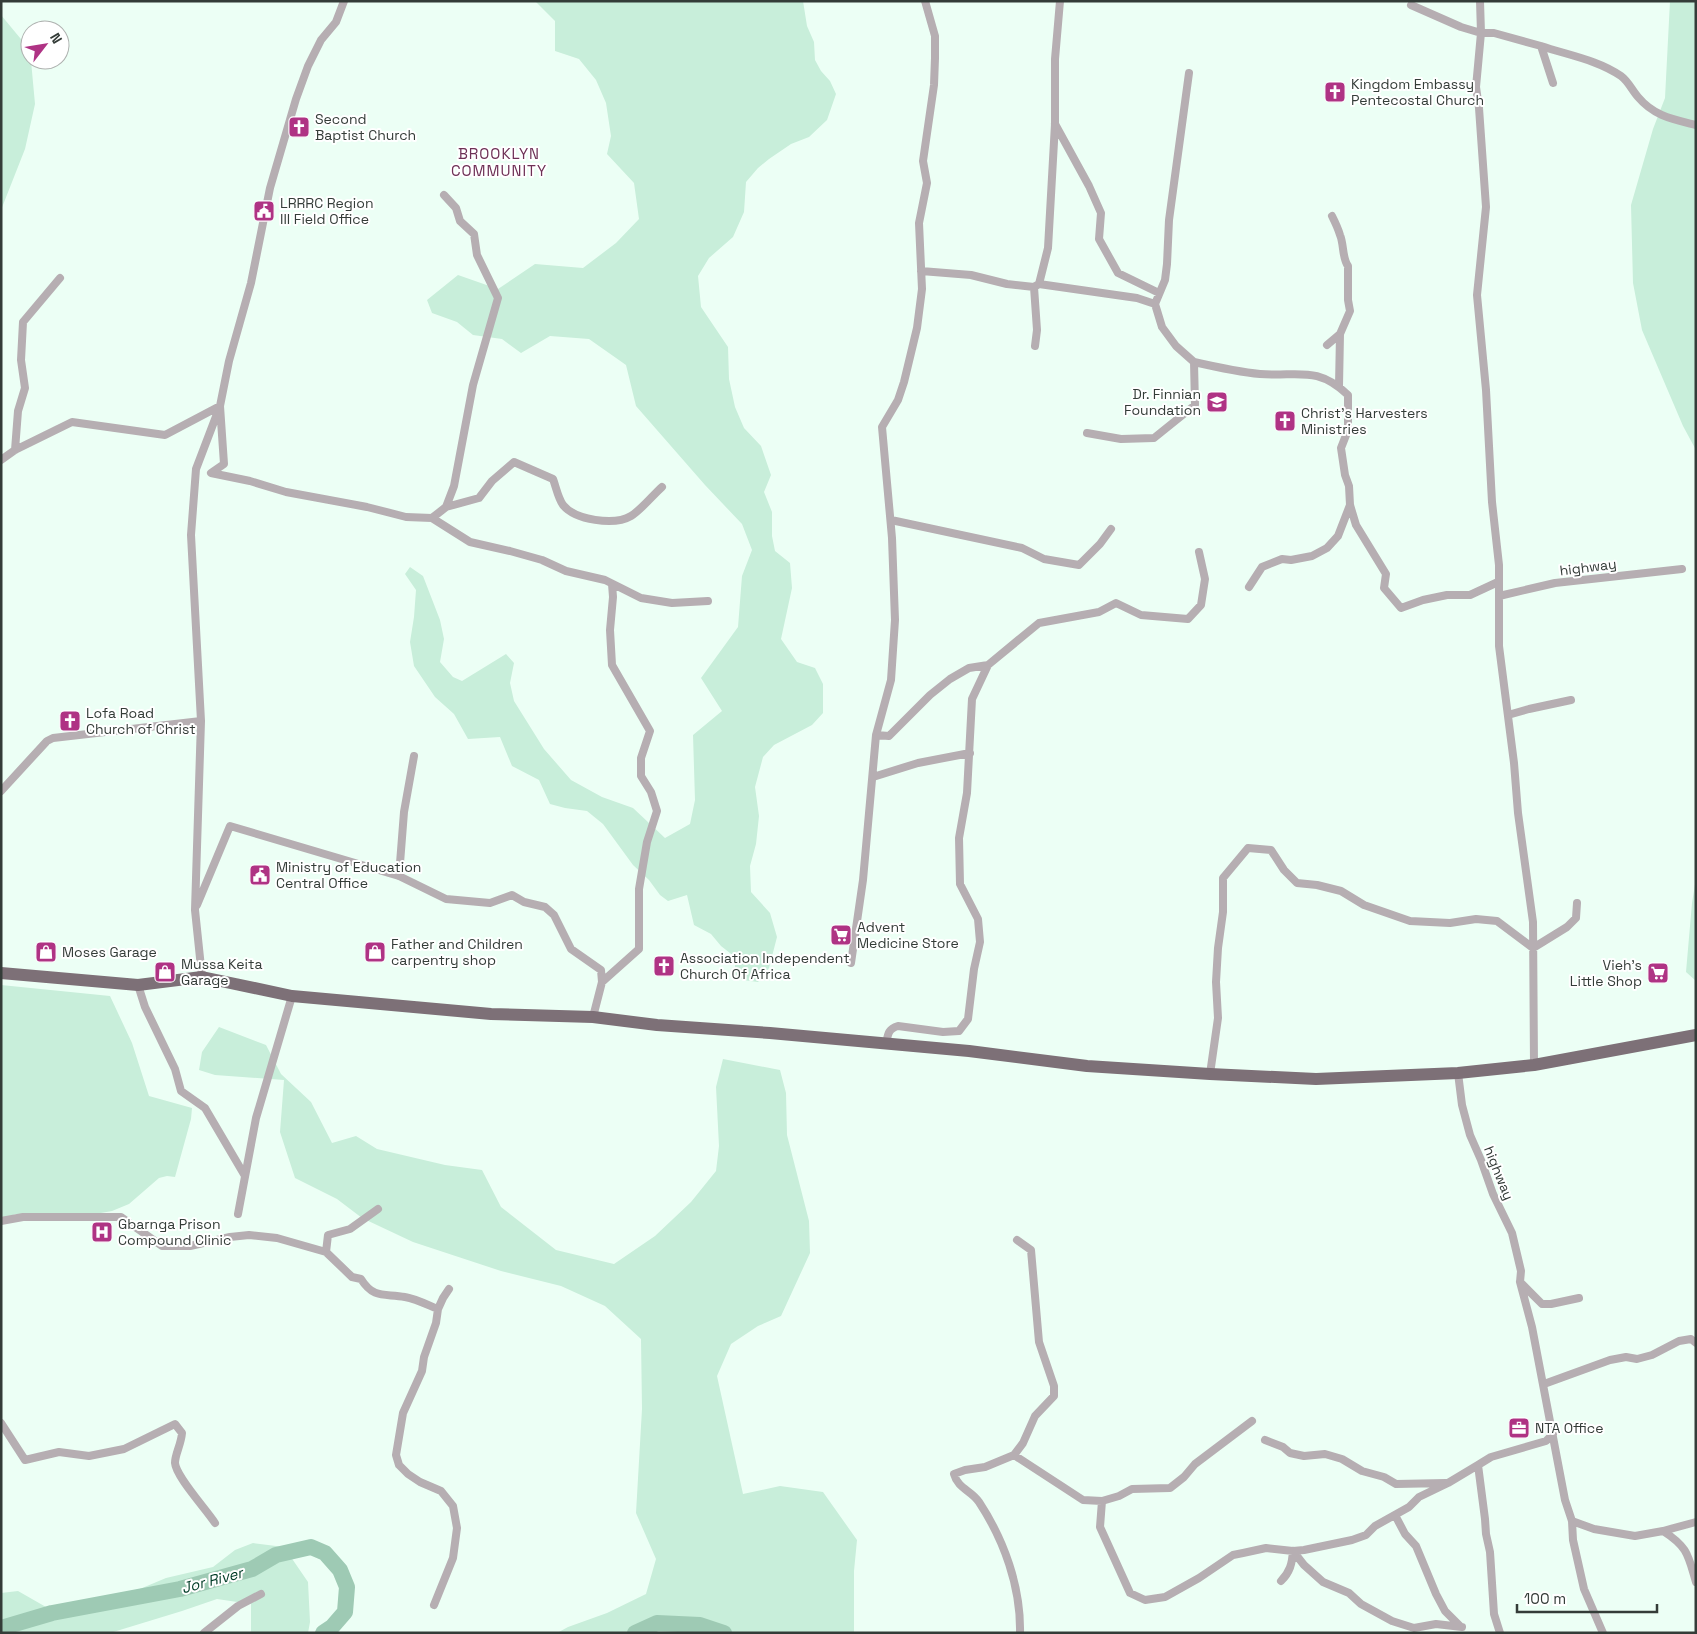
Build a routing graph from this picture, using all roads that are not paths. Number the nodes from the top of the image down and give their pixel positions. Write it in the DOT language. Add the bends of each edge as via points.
graph roads {
  1 [pos="344,1"];
  2 [pos="925,1"];
  3 [pos="1060,1"];
  4 [pos="1480,1"];
  5 [pos="1411,4"];
  6 [pos="1481,33"];
  7 [pos="1542,46"];
  8 [pos="1189,74"];
  9 [pos="1554,84"];
  10 [pos="1055,124"];
  11 [pos="1696,125"];
  12 [pos="444,195"];
  13 [pos="1332,216"];
  14 [pos="921,271"];
  15 [pos="60,278"];
  16 [pos="1036,286"];
  17 [pos="1159,293"];
  18 [pos="1155,304"];
  19 [pos="1340,334"];
  20 [pos="1327,345"];
  21 [pos="1035,346"];
  22 [pos="1194,362"];
  23 [pos="1338,386"];
  24 [pos="220,406"];
  25 [pos="1087,433"];
  26 [pos="15,450"];
  27 [pos="1,460"];
  28 [pos="662,486"];
  29 [pos="1350,505"];
  30 [pos="446,507"];
  31 [pos="432,518"];
  32 [pos="891,520"];
  33 [pos="1111,529"];
  34 [pos="1199,552"];
  35 [pos="1682,569"];
  36 [pos="1498,582"];
  37 [pos="612,584"];
  38 [pos="1249,587"];
  39 [pos="1499,596"];
  40 [pos="708,601"];
  41 [pos="988,665"];
  42 [pos="1571,700"];
  43 [pos="1508,716"];
  44 [pos="201,721"];
  45 [pos="876,735"];
  46 [pos="970,753"];
  47 [pos="414,756"];
  48 [pos="873,777"];
  49 [pos="1,792"];
  50 [pos="399,876"];
  51 [pos="1577,903"];
  52 [pos="195,910"];
  53 [pos="1533,948"];
  54 [pos="851,964"];
  55 [pos="1,973"];
  56 [pos="202,977"];
  57 [pos="602,982"];
  58 [pos="138,985"];
  59 [pos="292,996"];
  60 [pos="593,1017"];
  61 [pos="1696,1035"];
  62 [pos="886,1044"];
  63 [pos="1534,1065"];
  64 [pos="1458,1073"];
  65 [pos="1210,1074"];
  66 [pos="245,1176"];
  67 [pos="378,1209"];
  68 [pos="238,1214"];
  69 [pos="1,1221"];
  70 [pos="1017,1240"];
  71 [pos="326,1252"];
  72 [pos="1520,1282"];
  73 [pos="449,1289"];
  74 [pos="1579,1298"];
  75 [pos="438,1309"];
  76 [pos="1696,1343"];
  77 [pos="1544,1384"];
  78 [pos="1252,1421"];
  79 [pos="1,1423"];
  80 [pos="1553,1434"];
  81 [pos="1265,1440"];
  82 [pos="1014,1455"];
  83 [pos="1478,1465"];
  84 [pos="1448,1483"];
  85 [pos="1102,1501"];
  86 [pos="1395,1515"];
  87 [pos="1572,1521"];
  88 [pos="1696,1522"];
  89 [pos="215,1523"];
  90 [pos="1663,1531"];
  91 [pos="1293,1551"];
  92 [pos="1281,1581"];
  93 [pos="1696,1582"];
  94 [pos="261,1594"];
  95 [pos="434,1605"];
  96 [pos="204,1633"];
  97 [pos="1020,1633"];
  98 [pos="1500,1633"];
  99 [pos="1603,1633"];
  1 -- 24 [label="street" via="336,22 321,40 308,66 294,108 270,188 251,283"];
  2 -- 14 [label="street" via="935,36 935,58 923,161 926,184 919,223"];
  3 -- 10 [label="street"];
  4 -- 6 [label="street"];
  5 -- 6 [label="street"];
  6 -- 7 [label="street" via="1494,33"];
  6 -- 36 [label="street" via="1476,87 1486,207 1477,295"];
  7 -- 9 [label="street"];
  7 -- 11 [label="street" via="1605,66 1623,77 1651,111"];
  8 -- 17 [label="street" via="1169,220 1165,280"];
  10 -- 16 [label="street" via="1048,248"];
  10 -- 17 [label="street" via="1101,213 1100,239 1118,273"];
  12 -- 30 [label="street" via="456,208 460,221 474,234 477,256 498,298 473,385 454,486"];
  13 -- 19 [label="street" via="1348,266 1350,311"];
  14 -- 16 [label="street"];
  14 -- 32 [label="street" via="917,328 904,382 898,400 882,427"];
  15 -- 26 [label="street" via="23,322 21,360 24,388 18,411"];
  16 -- 18 [label="street" via="1137,298"];
  16 -- 21 [label="street"];
  17 -- 18 [label="street"];
  18 -- 22 [label="street" via="1162,327"];
  19 -- 20 [label="street"];
  19 -- 23 [label="street"];
  22 -- 23 [label="street" via="1249,373 1311,374"];
  22 -- 25 [label="street" via="1195,405 1154,438"];
  23 -- 29 [label="street" via="1348,395 1348,430 1341,448"];
  24 -- 26 [label="street" via="165,435 72,422"];
  24 -- 31 [label="street" via="224,464 211,473 406,517"];
  24 -- 44 [label="street" via="196,469 191,534"];
  26 -- 27 [label="street"];
  28 -- 30 [label="street" via="631,516 614,521 600,520 574,514 562,504 553,480 514,462 492,481 479,498"];
  29 -- 36 [label="street" via="1356,524 1386,574 1384,588 1401,608 1447,595 1470,594"];
  29 -- 38 [label="street" via="1338,536 1327,548 1312,556 1282,559 1262,567"];
  30 -- 31 [label="street"];
  31 -- 37 [label="street" via="470,542 542,560 566,571"];
  32 -- 33 [label="street" via="1022,548 1044,558 1079,565"];
  32 -- 45 [label="street" via="895,620 891,680"];
  34 -- 41 [label="street" via="1205,579 1201,604 1188,620 1141,615 1116,603 1099,612 1039,623"];
  35 -- 39 [label="street, highway" via="1555,583"];
  36 -- 39 [label="street"];
  37 -- 40 [label="street" via="641,598 672,603"];
  37 -- 57 [label="street" via="612,665 650,730 641,776 657,811 647,842 639,889 639,949"];
  39 -- 43 [label="street" via="1499,646"];
  41 -- 45 [label="street" via="969,668 950,679 889,736"];
  41 -- 46 [label="street" via="972,699"];
  42 -- 43 [label="street"];
  43 -- 53 [label="street" via="1533,922"];
  44 -- 49 [label="street" via="53,738"];
  44 -- 52 [label="street"];
  45 -- 48 [label="street"];
  46 -- 48 [label="street" via="918,763"];
  46 -- 62 [label="street" via="959,838 959,869 960,884 978,919 980,942 968,1019 959,1031 898,1026 888,1032"];
  47 -- 50 [label="street" via="404,812"];
  48 -- 54 [label="street"];
  50 -- 52 [label="street" via="230,826"];
  50 -- 57 [label="street" via="446,899 490,903 512,895 545,907 554,915 572,949 601,970"];
  51 -- 53 [label="street" via="1576,918"];
  52 -- 56 [label="street"];
  53 -- 63 [label="street"];
  53 -- 65 [label="street" via="1497,921 1410,921 1364,905 1341,892 1297,883 1271,850 1248,848 1224,878 1216,982 1218,1018"];
  55 -- 58 [label="main road"];
  56 -- 58 [label="main road"];
  56 -- 59 [label="main road"];
  57 -- 60 [label="street"];
  58 -- 66 [label="street" via="144,1007 175,1069 182,1091 205,1108"];
  59 -- 60 [label="main road" via="491,1014"];
  59 -- 66 [label="street" via="256,1118"];
  60 -- 62 [label="main road"];
  61 -- 63 [label="main road"];
  62 -- 65 [label="main road" via="1087,1066"];
  63 -- 64 [label="main road"];
  64 -- 65 [label="main road" via="1316,1079"];
  64 -- 72 [label="street, highway" via="1470,1135 1512,1233 1521,1271"];
  66 -- 68 [label="street"];
  67 -- 71 [label="street" via="350,1229 328,1235"];
  69 -- 71 [label="street" via="24,1217 121,1217 162,1246 190,1246 249,1235 277,1238"];
  70 -- 82 [label="street" via="1031,1250 1039,1342 1054,1386 1054,1396 1035,1416 1024,1443"];
  71 -- 75 [label="street" via="352,1276 362,1279 367,1288"];
  72 -- 74 [label="street" via="1542,1304"];
  72 -- 77 [label="street, highway"];
  73 -- 75 [label="street"];
  75 -- 95 [label="street" via="422,1371 403,1413 396,1455 399,1465 408,1474 441,1492 453,1506 457,1528 453,1558"];
  76 -- 77 [label="street" via="1691,1339 1679,1340 1652,1355 1610,1360"];
  77 -- 80 [label="street, highway"];
  78 -- 85 [label="street" via="1170,1488 1132,1489"];
  79 -- 89 [label="street" via="25,1460 59,1452 89,1456 124,1449 176,1424 182,1432 175,1466"];
  80 -- 83 [label="street" via="1546,1441 1491,1457"];
  80 -- 87 [label="street, highway"];
  81 -- 84 [label="street" via="1290,1453 1304,1456 1325,1454 1342,1459 1396,1484"];
  82 -- 85 [label="street" via="1082,1500"];
  82 -- 97 [label="street" via="954,1474 956,1482 977,1499 990,1518 1005,1552 1016,1592"];
  83 -- 84 [label="street"];
  83 -- 98 [label="street" via="1490,1552 1494,1614"];
  84 -- 86 [label="street" via="1419,1497"];
  85 -- 91 [label="street" via="1100,1527 1130,1593 1145,1600 1164,1597 1233,1555 1266,1548"];
  86 -- 91 [label="street" via="1366,1535 1352,1540"];
  86 -- 91 [label="street" via="1416,1546 1445,1611 1461,1627 1436,1624 1414,1628 1392,1622 1349,1593 1323,1582"];
  87 -- 90 [label="street" via="1594,1530 1635,1536"];
  87 -- 99 [label="street, highway" via="1584,1589"];
  88 -- 90 [label="street"];
  90 -- 93 [label="street" via="1686,1551"];
  91 -- 92 [label="street" via="1292,1565"];
  94 -- 96 [label="street" via="238,1606"];
}
